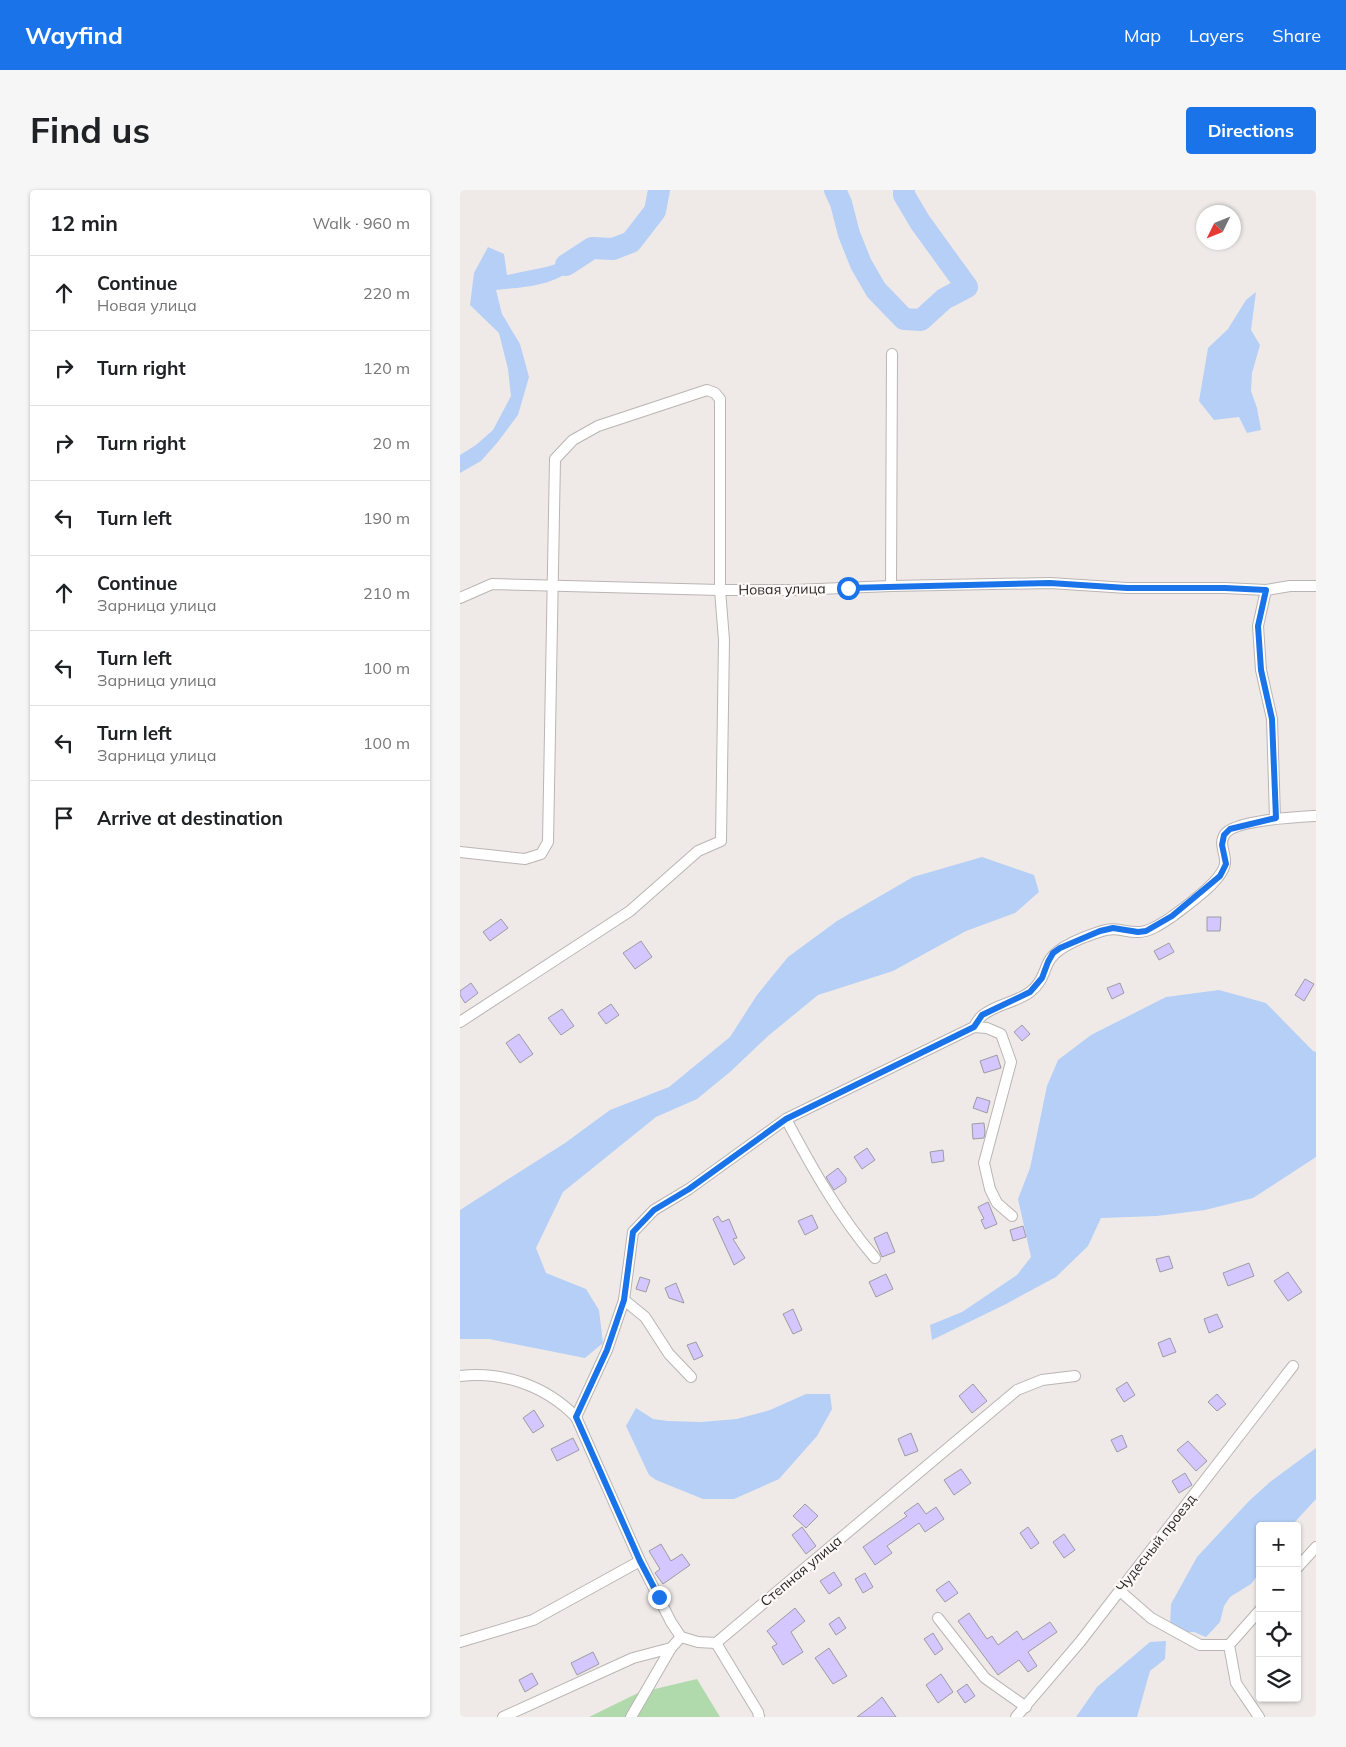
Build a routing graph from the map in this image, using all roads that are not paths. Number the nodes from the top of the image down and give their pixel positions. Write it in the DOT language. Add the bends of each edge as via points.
graph roads {
  1 [pos="892,354"];
  2 [pos="553,586"];
  3 [pos="890,586"];
  4 [pos="1316,586"];
  5 [pos="720,590"];
  6 [pos="1266,590"];
  7 [pos="460,598"];
  8 [pos="1316,816"];
  9 [pos="1276,818"];
  10 [pos="460,852"];
  11 [pos="460,1022"];
  12 [pos="974,1027"];
  13 [pos="786,1119"];
  14 [pos="1012,1216"];
  15 [pos="875,1258"];
  16 [pos="624,1300"];
  17 [pos="1292,1366"];
  18 [pos="460,1376"];
  19 [pos="1075,1376"];
  20 [pos="691,1377"];
  21 [pos="576,1417"];
  22 [pos="1316,1547"];
  23 [pos="640,1561"];
  24 [pos="1298,1567"];
  25 [pos="1120,1591"];
  26 [pos="1258,1612"];
  27 [pos="938,1618"];
  28 [pos="682,1637"];
  29 [pos="460,1642"];
  30 [pos="716,1643"];
  31 [pos="1229,1645"];
  32 [pos="671,1648"];
  33 [pos="1026,1707"];
  34 [pos="503,1717"];
  35 [pos="631,1717"];
  36 [pos="759,1717"];
  37 [pos="1016,1717"];
  38 [pos="1259,1717"];
  1 -- 3 [label="street"];
  2 -- 5 [label="street, Новая улица"];
  2 -- 5 [label="street" via="554,459 573,440 598,426 707,390 720,399"];
  2 -- 7 [label="street, Новая улица" via="492,584"];
  2 -- 10 [label="street" via="548,842 541,854 525,859"];
  3 -- 5 [label="street, Новая улица"];
  3 -- 6 [label="street, Новая улица" via="1050,583 1127,588"];
  4 -- 6 [label="street, Новая улица"];
  5 -- 11 [label="street" via="724,640 721,841 698,851 630,912"];
  6 -- 9 [label="street" via="1258,626 1261,670 1272,719"];
  8 -- 9 [label="street"];
  9 -- 12 [label="street" via="1230,829 1224,835 1222,845 1226,864 1220,876 1172,916 1146,931 1113,928 1060,948 1053,953 1042,978 1030,992 982,1015"];
  12 -- 13 [label="street"];
  12 -- 14 [label="street" via="1001,1034 1011,1062 984,1163 997,1203"];
  13 -- 15 [label="street" via="812,1168 856,1236"];
  13 -- 16 [label="street" via="689,1189 654,1210 633,1232"];
  16 -- 20 [label="street" via="644,1317 669,1354"];
  16 -- 21 [label="street" via="607,1350"];
  17 -- 25 [label="street, Чудесный проезд"];
  18 -- 21 [label="street" via="476,1374 520,1382 544,1391"];
  19 -- 30 [label="street, Степная улица" via="1042,1380 1017,1390"];
  21 -- 23 [label="street"];
  22 -- 24 [label="street"];
  23 -- 28 [label="street" via="670,1622"];
  23 -- 29 [label="street" via="533,1620"];
  25 -- 31 [label="street" via="1151,1618 1200,1645"];
  25 -- 33 [label="street, Чудесный проезд"];
  26 -- 31 [label="street"];
  27 -- 33 [label="street" via="985,1678"];
  28 -- 30 [label="street"];
  28 -- 32 [label="street"];
  30 -- 36 [label="street"];
  31 -- 38 [label="street" via="1236,1683"];
  32 -- 34 [label="street" via="633,1658"];
  32 -- 35 [label="street"];
  33 -- 37 [label="street, Чудесный проезд"];
}
